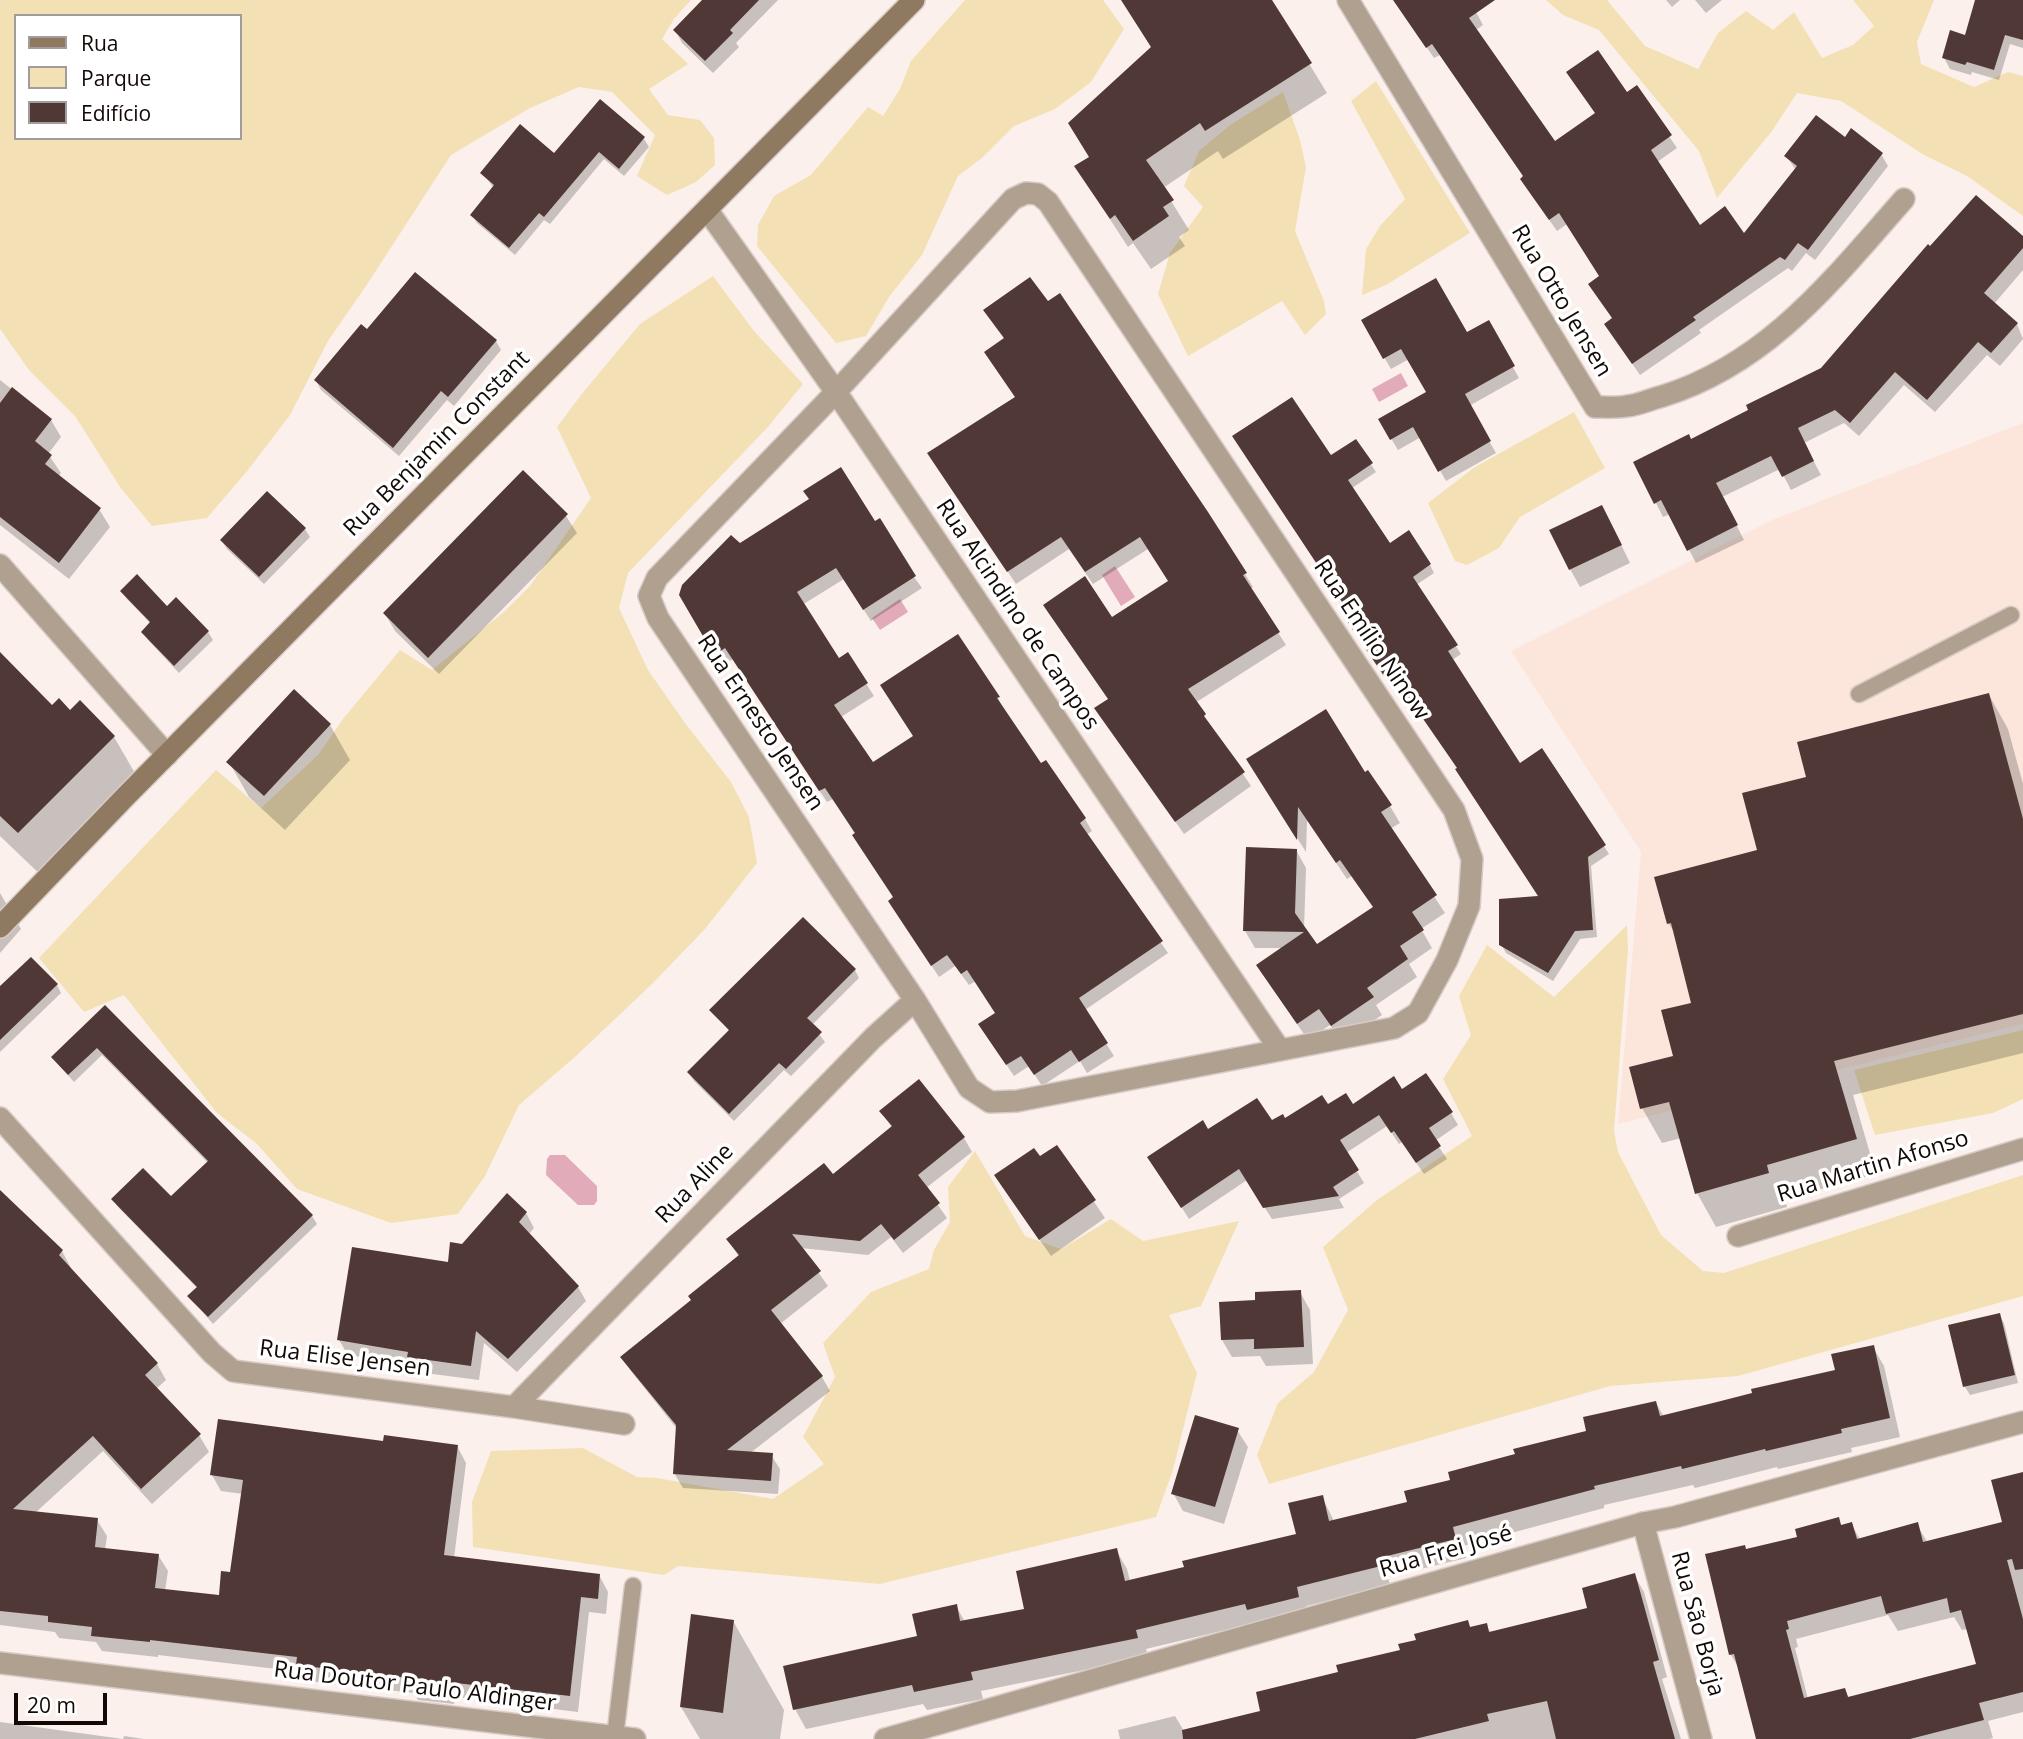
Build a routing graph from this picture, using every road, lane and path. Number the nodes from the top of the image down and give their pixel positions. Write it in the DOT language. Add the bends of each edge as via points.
graph roads {
  1 [pos="914,0"];
  2 [pos="1348,0"];
  3 [pos="1904,200"];
  4 [pos="708,211"];
  5 [pos="836,392"];
  6 [pos="0,565"];
  7 [pos="2011,615"];
  8 [pos="1859,694"];
  9 [pos="167,755"];
  10 [pos="0,927"];
  11 [pos="915,1000"];
  12 [pos="1280,1051"];
  13 [pos="990,1102"];
  14 [pos="0,1118"];
  15 [pos="2023,1149"];
  16 [pos="1738,1236"];
  17 [pos="514,1407"];
  18 [pos="2023,1422"];
  19 [pos="624,1424"];
  20 [pos="1643,1523"];
  21 [pos="633,1586"];
  22 [pos="0,1663"];
  23 [pos="622,1738"];
  24 [pos="885,1739"];
  25 [pos="1701,1739"];
  1 -- 4 [label="main road, Rua Benjamin Constant"];
  2 -- 3 [label="street, Rua Otto Jensen" via="1595,407 1627,407 1694,386 1734,366 1819,294"];
  4 -- 5 [label="street, Rua Alcindino de Campos"];
  4 -- 9 [label="main road, Rua Benjamin Constant"];
  5 -- 11 [label="street, Rua Ernesto Jensen" via="657,578 649,596 657,618"];
  5 -- 12 [label="street, Rua Alcindino de Campos"];
  5 -- 12 [label="street, Rua Emílio Ninow" via="1013,199 1038,194 1048,202 1454,810 1472,859 1469,906 1418,1013 1394,1028"];
  6 -- 9 [label="street"];
  7 -- 8 [label="lane"];
  9 -- 10 [label="main road, Rua Benjamin Constant"];
  11 -- 13 [label="street, Rua Ernesto Jensen" via="969,1088"];
  11 -- 17 [label="street, Rua Aline"];
  12 -- 13 [label="street, Rua Emílio Ninow" via="1017,1101"];
  14 -- 17 [label="street, Rua Elise Jensen" via="233,1371"];
  15 -- 16 [label="street, Rua Martin Afonso"];
  17 -- 19 [label="street, Rua Elise Jensen"];
  18 -- 20 [label="street, Rua Frei José"];
  20 -- 24 [label="street, Rua Frei José"];
  20 -- 25 [label="street, Rua São Borja"];
  21 -- 23 [label="lane"];
  22 -- 23 [label="street, Rua Doutor Paulo Aldinger"];
}
